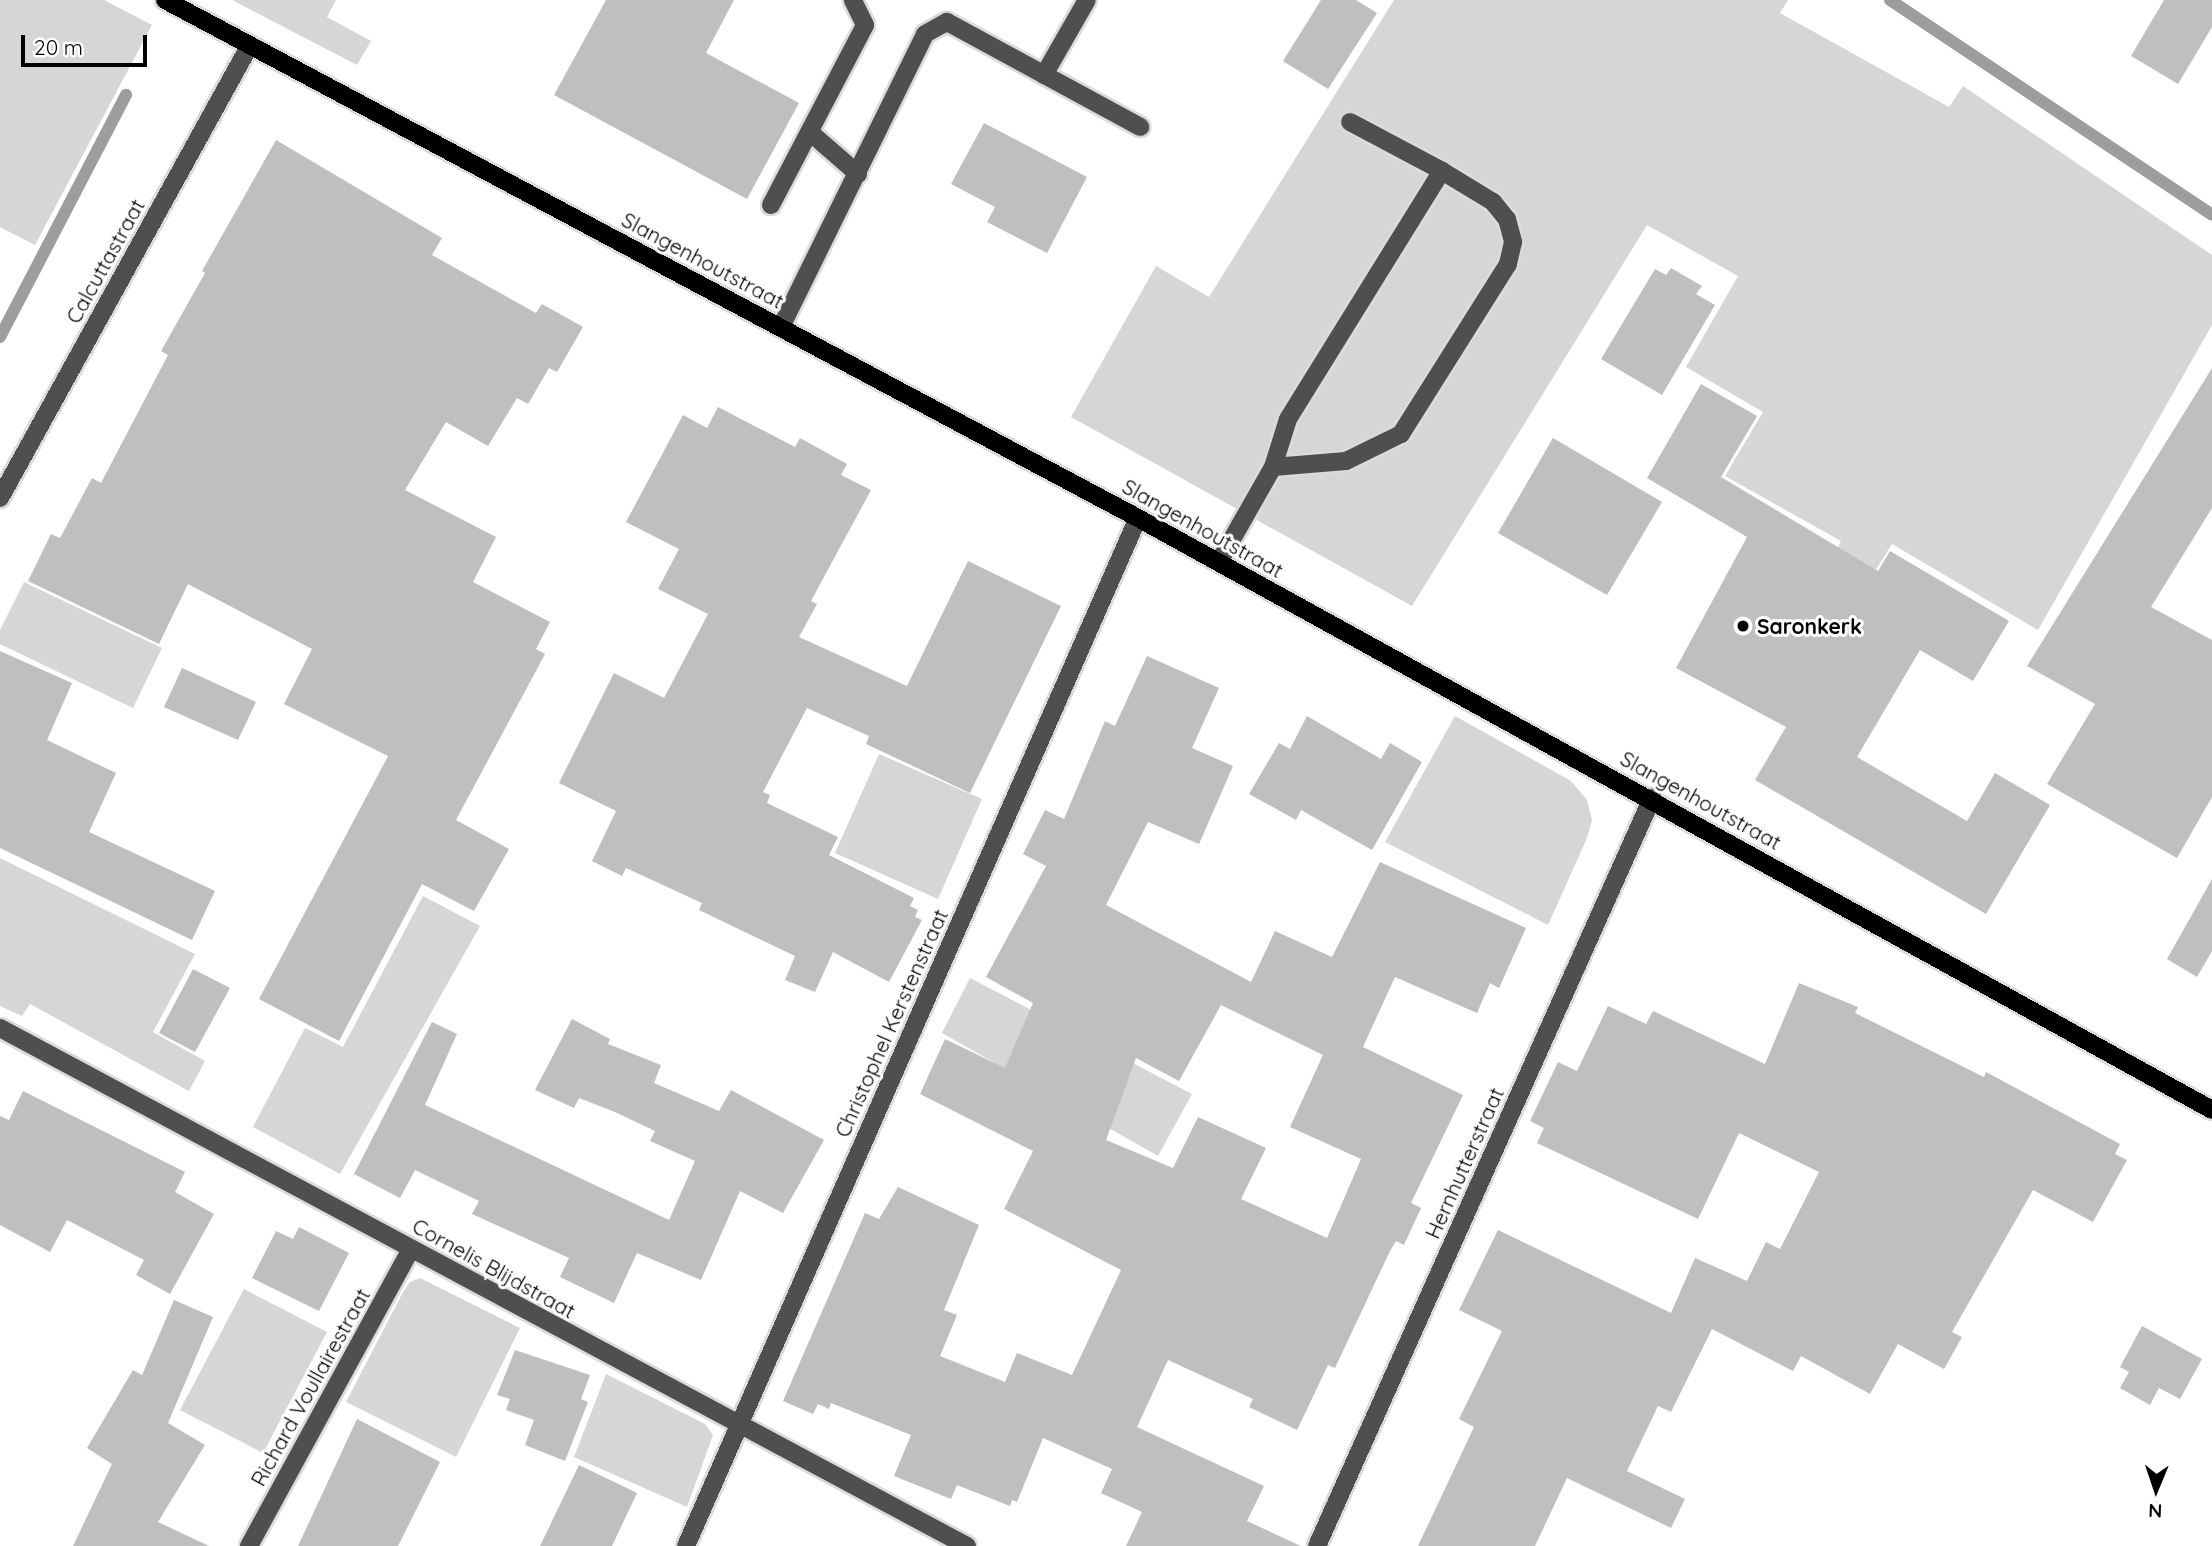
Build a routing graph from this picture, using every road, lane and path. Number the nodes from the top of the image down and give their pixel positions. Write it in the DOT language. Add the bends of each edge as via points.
graph roads {
  1 [pos="165,0"];
  2 [pos="853,0"];
  3 [pos="1087,0"];
  4 [pos="250,45"];
  5 [pos="1044,75"];
  6 [pos="1350,122"];
  7 [pos="1140,127"];
  8 [pos="812,134"];
  9 [pos="1442,171"];
  10 [pos="858,174"];
  11 [pos="771,205"];
  12 [pos="780,327"];
  13 [pos="1273,467"];
  14 [pos="0,498"];
  15 [pos="1139,518"];
  16 [pos="1219,562"];
  17 [pos="1652,798"];
  18 [pos="0,1028"];
  19 [pos="2212,1110"];
  20 [pos="411,1249"];
  21 [pos="738,1427"];
  22 [pos="249,1546"];
  23 [pos="686,1546"];
  24 [pos="967,1546"];
  25 [pos="1317,1546"];
  1 -- 4 [label="main road, Slangenhoutstraat"];
  2 -- 8 [label="street" via="865,24"];
  3 -- 5 [label="street"];
  4 -- 12 [label="main road, Slangenhoutstraat"];
  4 -- 14 [label="street, Calcuttastraat"];
  5 -- 7 [label="street"];
  5 -- 10 [label="street" via="947,22 925,34"];
  6 -- 9 [label="street"];
  8 -- 10 [label="street"];
  8 -- 11 [label="street"];
  9 -- 13 [label="street" via="1288,419"];
  9 -- 13 [label="street" via="1493,202 1507,219 1513,242 1508,264 1401,434 1346,461"];
  10 -- 12 [label="street"];
  12 -- 15 [label="main road, Slangenhoutstraat"];
  13 -- 16 [label="street"];
  15 -- 16 [label="main road, Slangenhoutstraat"];
  15 -- 21 [label="street, Christophel Kerstenstraat"];
  16 -- 17 [label="main road, Slangenhoutstraat"];
  17 -- 19 [label="main road, Slangenhoutstraat"];
  17 -- 25 [label="street, Hernhutterstraat"];
  18 -- 20 [label="street, Cornelis Blijdstraat"];
  20 -- 21 [label="street, Cornelis Blijdstraat"];
  20 -- 22 [label="street, Richard Voullairestraat"];
  21 -- 23 [label="street, Christophel Kerstenstraat"];
  21 -- 24 [label="street, Cornelis Blijdstraat"];
}
